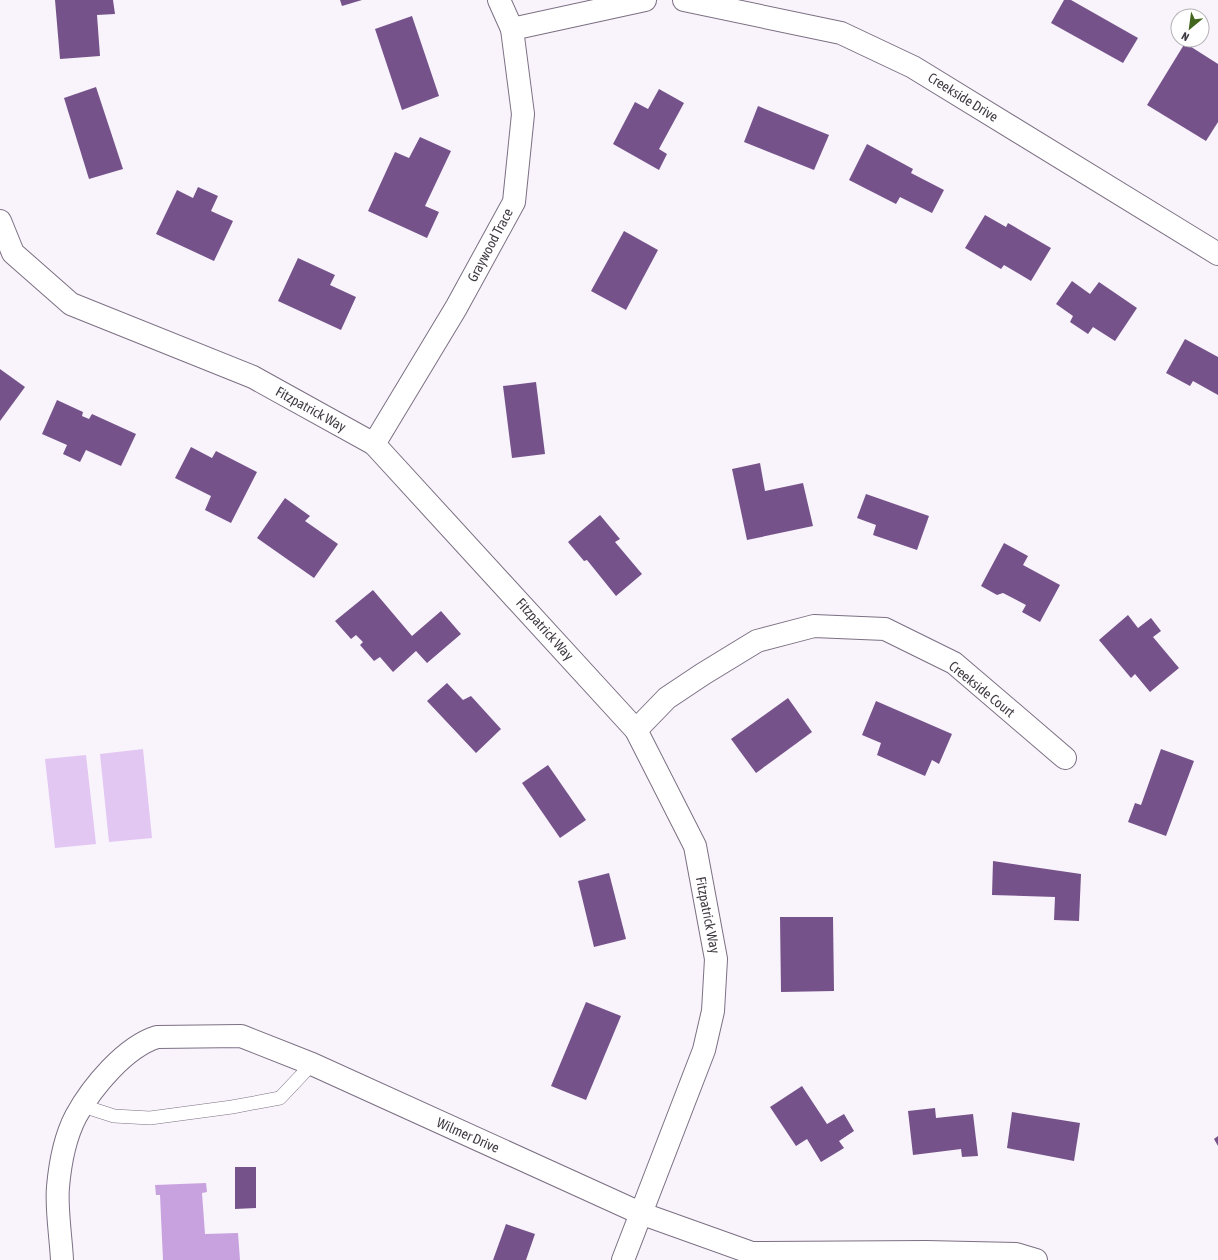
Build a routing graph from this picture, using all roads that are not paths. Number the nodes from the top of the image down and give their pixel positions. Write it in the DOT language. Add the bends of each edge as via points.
graph roads {
  1 [pos="499,0"];
  2 [pos="645,0"];
  3 [pos="684,0"];
  4 [pos="512,29"];
  5 [pos="0,221"];
  6 [pos="1218,254"];
  7 [pos="374,444"];
  8 [pos="636,730"];
  9 [pos="1065,758"];
  10 [pos="312,1064"];
  11 [pos="83,1106"];
  12 [pos="640,1213"];
  13 [pos="62,1260"];
  14 [pos="623,1260"];
  15 [pos="1036,1260"];
  1 -- 4 [label="street, Graywood Trace"];
  2 -- 4 [label="street"];
  3 -- 6 [label="street, Creekside Drive" via="841,33 913,67"];
  4 -- 7 [label="street, Graywood Trace" via="523,114 514,202 456,308"];
  5 -- 7 [label="street, Fitzpatrick Way" via="13,253 71,304 253,377"];
  7 -- 8 [label="street, Fitzpatrick Way"];
  8 -- 9 [label="street, Creekside Court" via="667,698 757,642 814,626 885,629 954,663"];
  8 -- 12 [label="street, Fitzpatrick Way" via="695,846 716,959 713,1011 704,1050"];
  10 -- 11 [label="lane" via="280,1098 232,1107 150,1118 114,1116"];
  10 -- 11 [label="street, Wilmer Drive" via="241,1036 157,1037 145,1041 111,1067"];
  10 -- 12 [label="street, Wilmer Drive"];
  11 -- 13 [label="street, Wilmer Drive" via="66,1144 58,1188"];
  12 -- 14 [label="street, Fitzpatrick Way"];
  12 -- 15 [label="street, Wilmer Drive" via="752,1253 1016,1254"];
}
